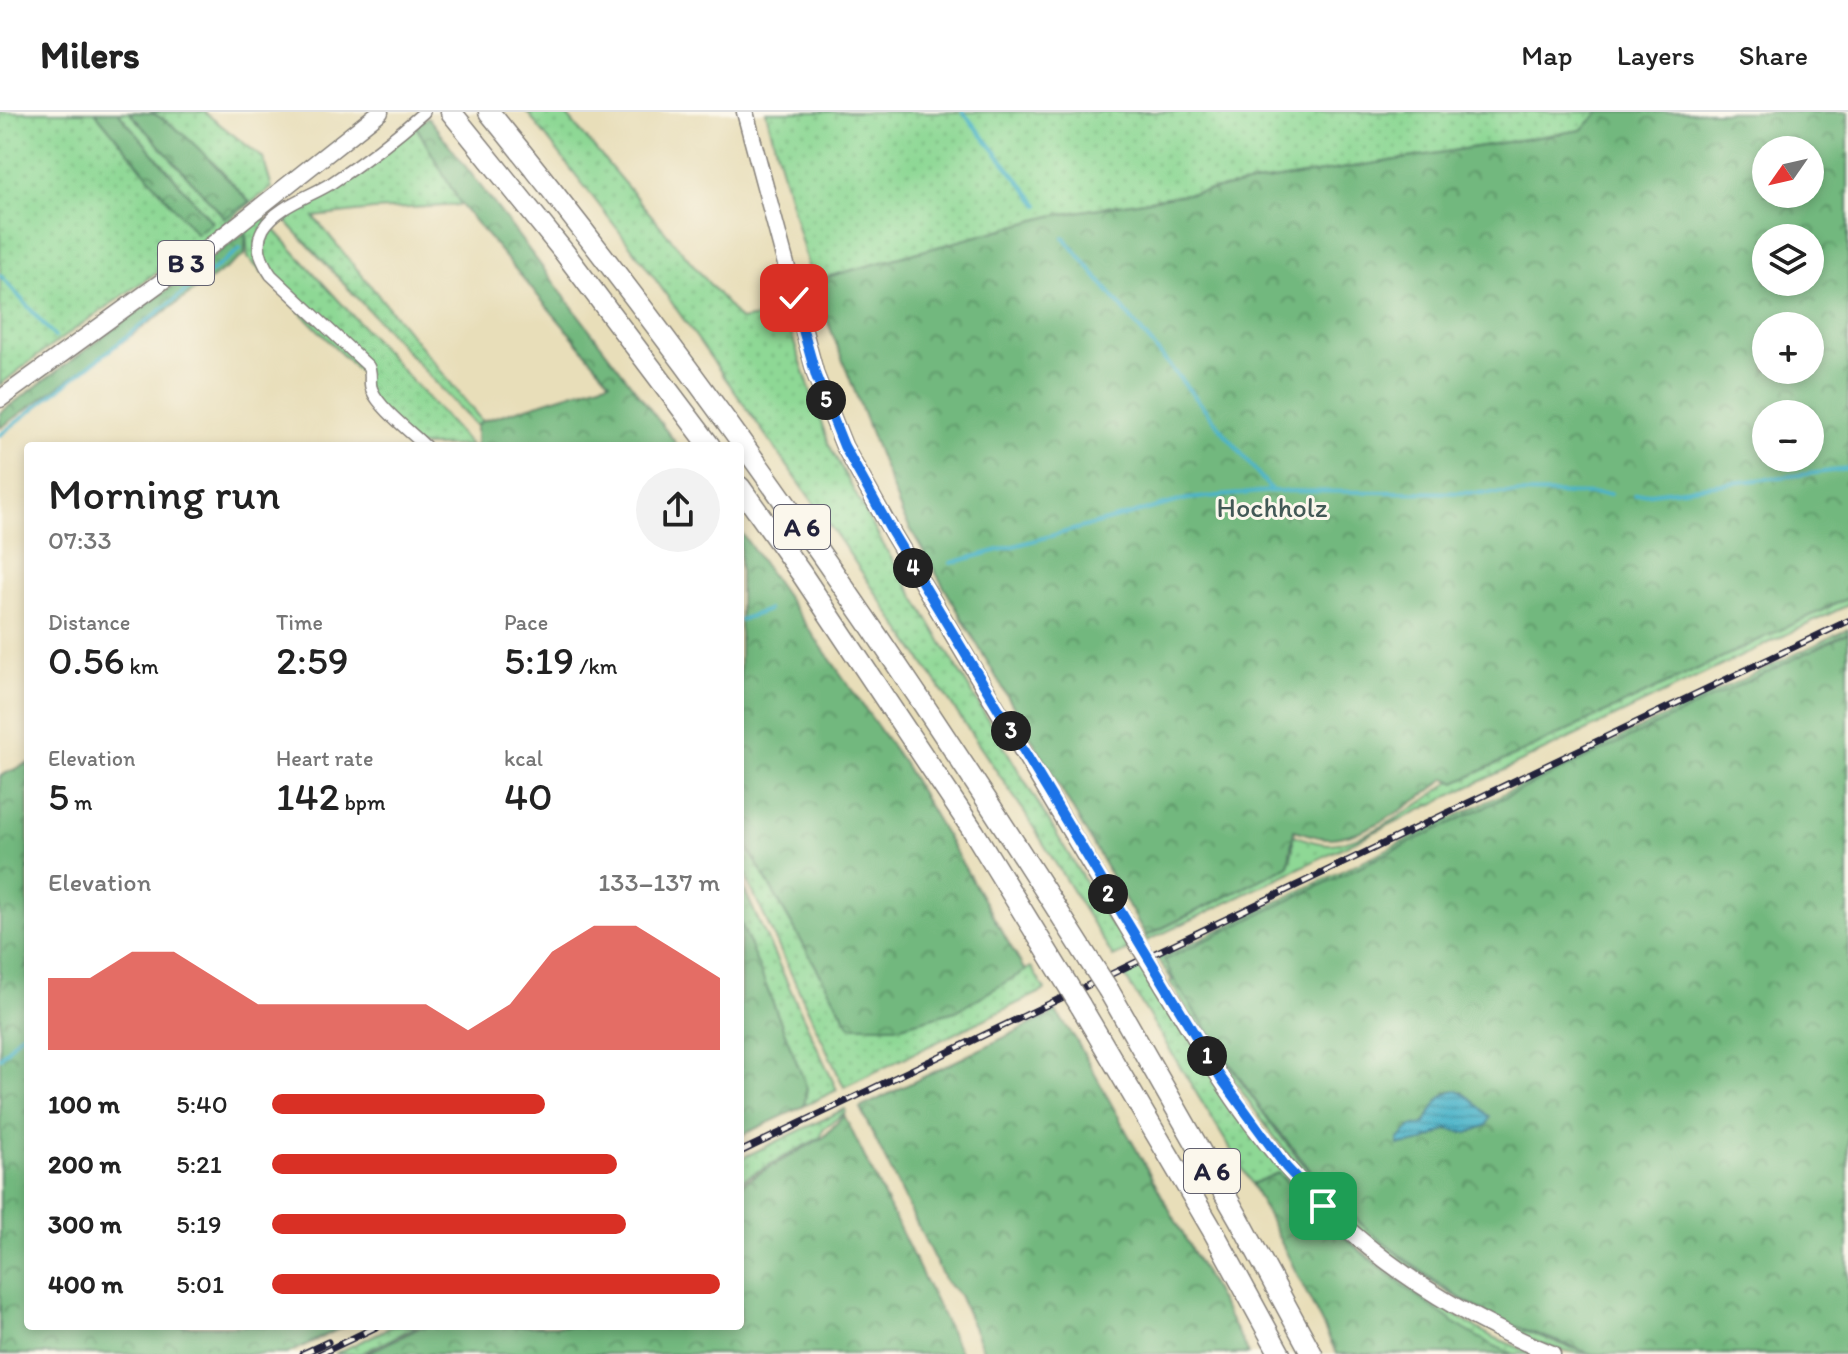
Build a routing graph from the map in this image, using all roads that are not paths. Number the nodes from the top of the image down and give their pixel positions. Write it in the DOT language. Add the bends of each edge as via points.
graph roads {
  1 [pos="380,112"];
  2 [pos="424,112"];
  3 [pos="451,112"];
  4 [pos="489,112"];
  5 [pos="745,112"];
  6 [pos="0,399"];
  7 [pos="421,442"];
  8 [pos="707,442"];
  9 [pos="740,442"];
  10 [pos="744,448"];
  11 [pos="744,493"];
  12 [pos="1280,1354"];
  13 [pos="1312,1354"];
  14 [pos="1552,1354"];
  1 -- 6 [label="main road, B 3" via="208,248"];
  2 -- 7 [label="street" via="345,173 279,213 259,242 260,257 271,275 368,366 372,391"];
  3 -- 8 [label="highway"];
  4 -- 9 [label="highway, A 6, bridge"];
  5 -- 14 [label="main road, bridge" via="816,376 844,446 1221,1078 1286,1167 1362,1243 1451,1305"];
  10 -- 13 [label="highway, A 6, bridge" via="1001,819 1109,991"];
  11 -- 12 [label="highway, A 6, bridge" via="966,819 1213,1231"];
}
